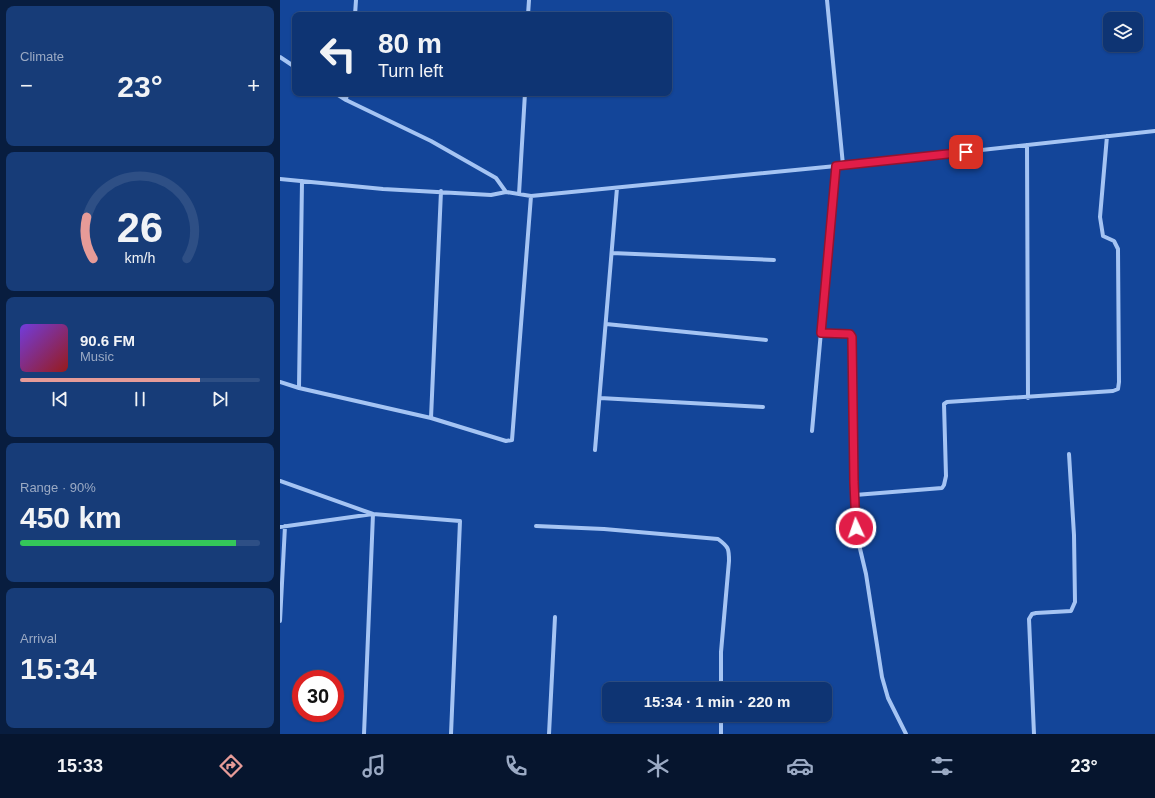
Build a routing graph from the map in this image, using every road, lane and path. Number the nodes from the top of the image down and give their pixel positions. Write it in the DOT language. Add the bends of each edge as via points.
graph roads {
  1 [pos="356,0"];
  2 [pos="529,0"];
  3 [pos="827,0"];
  4 [pos="355,12"];
  5 [pos="528,12"];
  6 [pos="280,57"];
  7 [pos="292,64"];
  8 [pos="340,96"];
  9 [pos="347,96"];
  10 [pos="525,96"];
  11 [pos="346,100"];
  12 [pos="1155,131"];
  13 [pos="1107,136"];
  14 [pos="1027,145"];
  15 [pos="843,165"];
  16 [pos="836,166"];
  17 [pos="280,179"];
  18 [pos="302,181"];
  19 [pos="618,188"];
  20 [pos="441,192"];
  21 [pos="506,192"];
  22 [pos="519,194"];
  23 [pos="531,196"];
  24 [pos="612,253"];
  25 [pos="774,260"];
  26 [pos="606,324"];
  27 [pos="821,333"];
  28 [pos="766,340"];
  29 [pos="280,382"];
  30 [pos="299,388"];
  31 [pos="600,398"];
  32 [pos="1028,398"];
  33 [pos="763,408"];
  34 [pos="431,418"];
  35 [pos="812,431"];
  36 [pos="595,450"];
  37 [pos="1070,454"];
  38 [pos="280,481"];
  39 [pos="855,495"];
  40 [pos="373,514"];
  41 [pos="282,526"];
  42 [pos="536,526"];
  43 [pos="555,617"];
  44 [pos="280,621"];
  45 [pos="721,682"];
  46 [pos="721,722"];
  47 [pos="364,734"];
  48 [pos="451,734"];
  49 [pos="549,734"];
  50 [pos="721,734"];
  51 [pos="906,734"];
  52 [pos="1034,734"];
  1 -- 4 [label="street"];
  2 -- 5 [label="street"];
  3 -- 15 [label="street"];
  6 -- 7 [label="street"];
  8 -- 11 [label="street"];
  9 -- 11 [label="street"];
  10 -- 22 [label="street"];
  11 -- 21 [label="street" via="431,141 496,178"];
  12 -- 13 [label="street"];
  13 -- 14 [label="street"];
  13 -- 32 [label="street" via="1100,217 1103,236 1114,241 1118,249 1118,389 1113,392"];
  14 -- 15 [label="street"];
  14 -- 32 [label="street"];
  15 -- 16 [label="street"];
  16 -- 19 [label="street"];
  16 -- 27 [label="street"];
  17 -- 18 [label="street"];
  18 -- 20 [label="street"];
  18 -- 30 [label="street"];
  19 -- 23 [label="street"];
  19 -- 24 [label="street"];
  20 -- 21 [label="street" via="491,195"];
  20 -- 34 [label="street"];
  21 -- 22 [label="street"];
  22 -- 23 [label="street"];
  23 -- 34 [label="street" via="512,440 506,441"];
  24 -- 25 [label="street"];
  24 -- 26 [label="street"];
  26 -- 28 [label="street"];
  26 -- 31 [label="street"];
  27 -- 35 [label="street"];
  27 -- 39 [label="street" via="845,333 852,337"];
  29 -- 30 [label="street"];
  30 -- 34 [label="street"];
  31 -- 33 [label="street"];
  31 -- 36 [label="street"];
  32 -- 39 [label="street" via="950,401 944,404 946,476 942,488"];
  37 -- 52 [label="street" via="1076,602 1071,611 1036,613 1029,619"];
  38 -- 40 [label="street"];
  39 -- 51 [label="street" via="857,536 866,574 882,677 888,698"];
  40 -- 41 [label="street"];
  40 -- 47 [label="street"];
  40 -- 48 [label="street" via="460,521"];
  41 -- 44 [label="street"];
  42 -- 45 [label="street" via="718,539 726,545 729,550 729,561"];
  43 -- 49 [label="street"];
  46 -- 50 [label="street"];
}
